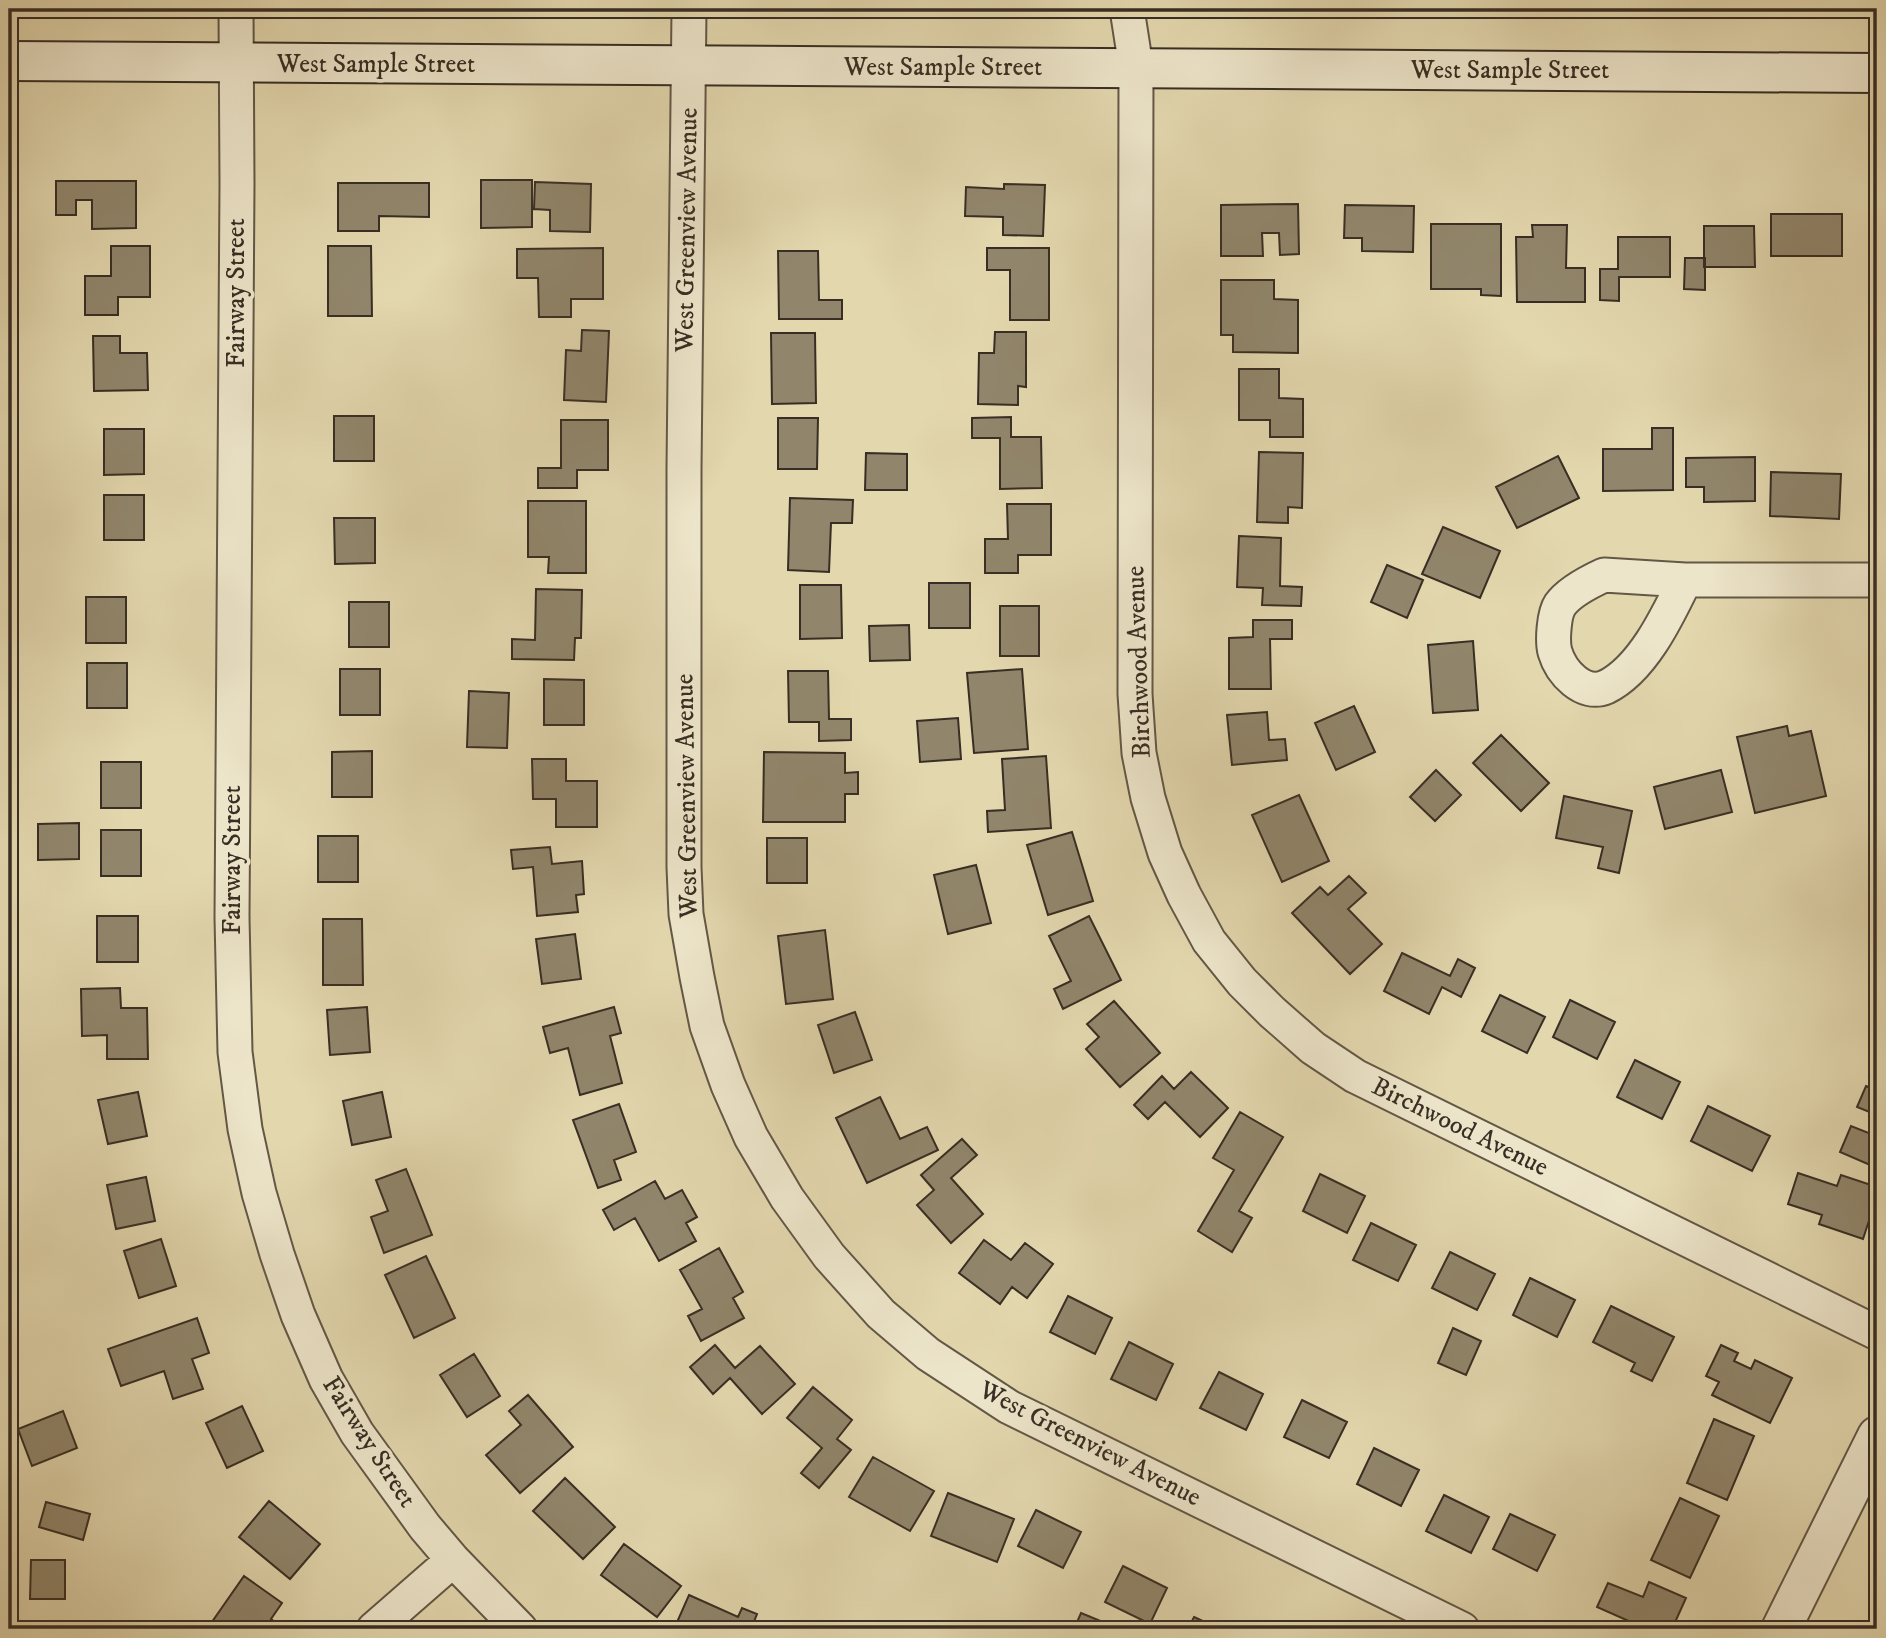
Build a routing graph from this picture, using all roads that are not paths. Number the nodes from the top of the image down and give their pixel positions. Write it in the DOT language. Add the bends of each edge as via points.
graph roads {
  1 [pos="236,9"];
  2 [pos="689,9"];
  3 [pos="1127,9"];
  4 [pos="9,61"];
  5 [pos="235,62"];
  6 [pos="689,66"];
  7 [pos="1136,67"];
  8 [pos="1877,73"];
  9 [pos="1685,580"];
  10 [pos="1877,580"];
  11 [pos="1877,1333"];
  12 [pos="1877,1436"];
  13 [pos="453,1560"];
  14 [pos="374,1629"];
  15 [pos="520,1629"];
  16 [pos="1462,1629"];
  17 [pos="1781,1629"];
  1 -- 5 [label="street, Fairway Street"];
  2 -- 6 [label="street, West Greenview Avenue"];
  3 -- 7 [label="street, Birchwood Avenue"];
  4 -- 5 [label="main road, West Sample Street"];
  5 -- 6 [label="main road, West Sample Street"];
  5 -- 13 [label="street, Fairway Street" via="232,918 235,1052 245,1129 277,1254 326,1379 357,1433"];
  6 -- 7 [label="main road, West Sample Street"];
  6 -- 16 [label="street, West Greenview Avenue" via="686,914 707,1026 751,1137 829,1256 881,1314 928,1354 1009,1407"];
  7 -- 8 [label="main road, West Sample Street"];
  7 -- 11 [label="street, Birchwood Avenue" via="1135,694 1139,753 1165,853 1209,941 1272,1012 1355,1076"];
  9 -- 10 [label="street"];
  12 -- 17 [label="main road"];
  13 -- 14 [label="street"];
  13 -- 15 [label="street, Fairway Street"];
}
